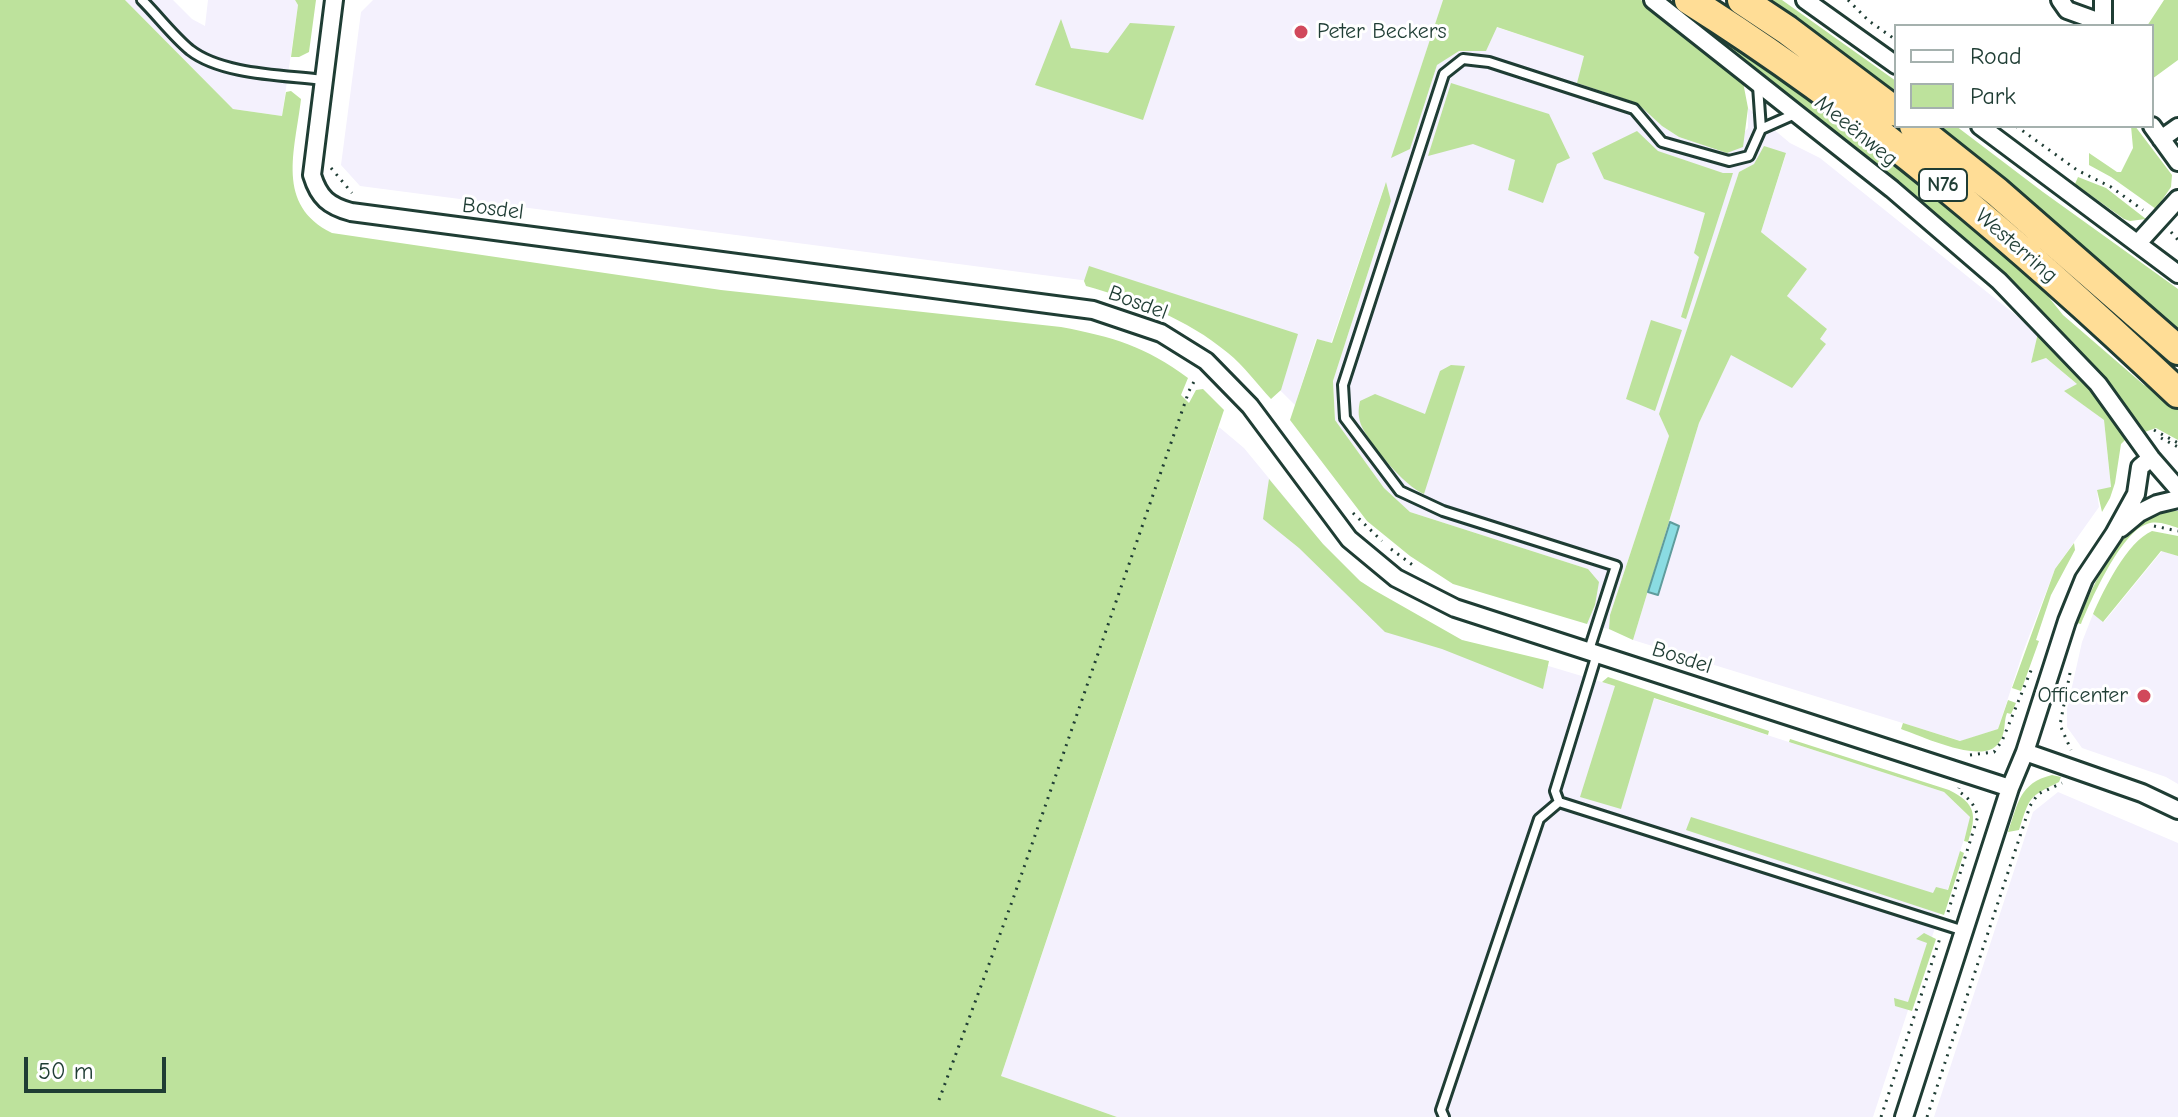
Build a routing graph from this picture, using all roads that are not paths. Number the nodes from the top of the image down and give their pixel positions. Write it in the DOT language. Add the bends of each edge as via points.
graph roads {
  1 [pos="142,0"];
  2 [pos="334,0"];
  3 [pos="1653,0"];
  4 [pos="1689,0"];
  5 [pos="1742,0"];
  6 [pos="1805,0"];
  7 [pos="2060,0"];
  8 [pos="2103,0"];
  9 [pos="2103,24"];
  10 [pos="1894,64"];
  11 [pos="324,80"];
  12 [pos="1758,81"];
  13 [pos="1894,110"];
  14 [pos="1798,113"];
  15 [pos="2178,127"];
  16 [pos="1917,128"];
  17 [pos="1983,128"];
  18 [pos="1761,129"];
  19 [pos="2157,132"];
  20 [pos="2178,162"];
  21 [pos="2178,199"];
  22 [pos="2138,243"];
  23 [pos="2178,274"];
  24 [pos="2178,350"];
  25 [pos="2178,393"];
  26 [pos="2151,458"];
  27 [pos="2178,489"];
  28 [pos="2178,499"];
  29 [pos="2114,534"];
  30 [pos="1593,652"];
  31 [pos="2025,752"];
  32 [pos="2010,788"];
  33 [pos="1559,802"];
  34 [pos="2178,810"];
  35 [pos="1964,931"];
  36 [pos="1444,1117"];
  37 [pos="1904,1117"];
  1 -- 11 [label="lane" via="191,50 213,62"];
  2 -- 11 [label="street, Bosdel"];
  3 -- 12 [label="street, Meeënweg"];
  4 -- 25 [label="highway, Westerring / N76" via="1782,60 1986,219"];
  5 -- 13 [label="highway"];
  6 -- 10 [label="street"];
  7 -- 9 [label="street" via="2067,10"];
  8 -- 9 [label="street"];
  11 -- 30 [label="street, Bosdel" via="312,175 318,193 331,207 1093,310 1161,333 1206,361 1250,406 1349,539 1396,578 1455,608"];
  12 -- 14 [label="street, Meeënweg"];
  12 -- 18 [label="lane"];
  14 -- 18 [label="lane"];
  14 -- 26 [label="street, Meeënweg" via="1999,281 2098,384"];
  15 -- 19 [label="street"];
  16 -- 24 [label="highway, Westerring / N76"];
  17 -- 22 [label="street"];
  18 -- 30 [label="lane" via="1749,156 1729,161 1662,142 1634,109 1489,62 1463,59 1444,74 1343,385 1345,418 1400,491 1443,511 1616,566"];
  19 -- 20 [label="street"];
  21 -- 22 [label="street"];
  22 -- 23 [label="street"];
  26 -- 27 [label="street, Meeënweg"];
  26 -- 29 [label="street" via="2140,467 2136,494"];
  28 -- 29 [label="street" via="2139,513"];
  29 -- 31 [label="street" via="2078,593"];
  30 -- 32 [label="street, Bosdel"];
  30 -- 33 [label="lane" via="1555,791"];
  31 -- 32 [label="street"];
  31 -- 34 [label="street"];
  32 -- 35 [label="street"];
  33 -- 35 [label="lane"];
  33 -- 36 [label="lane" via="1539,819 1441,1110"];
  35 -- 37 [label="street"];
}
